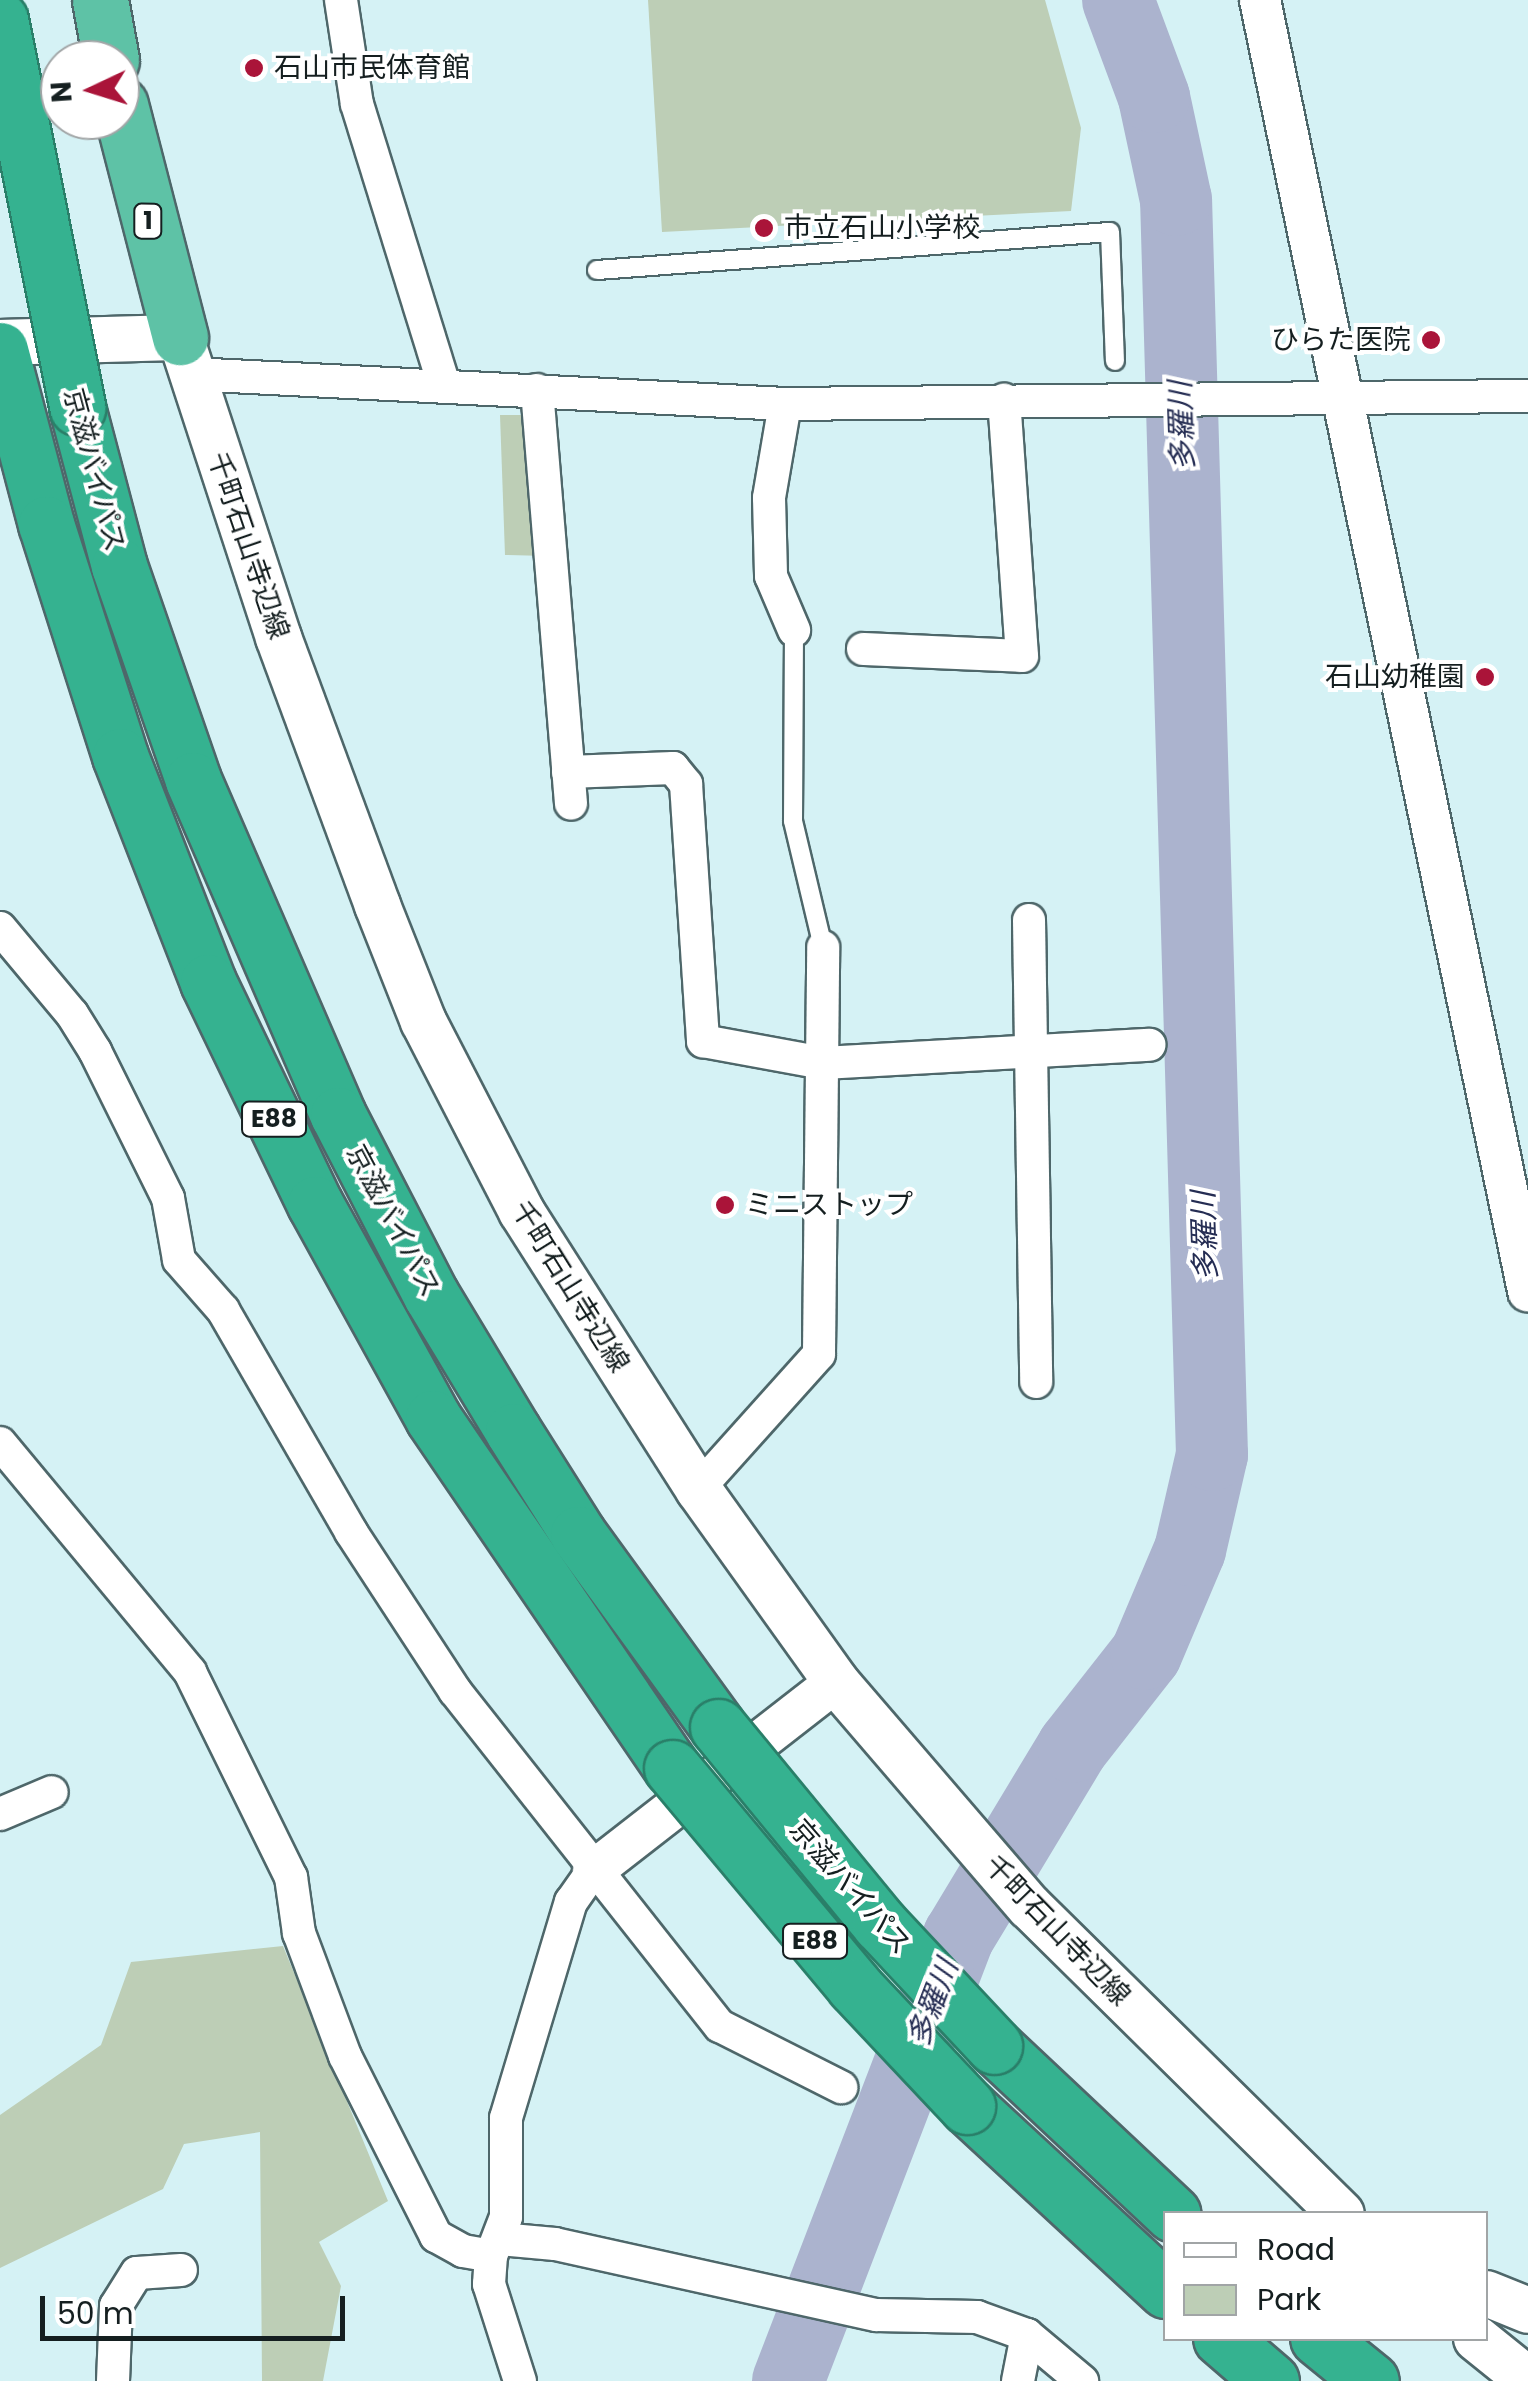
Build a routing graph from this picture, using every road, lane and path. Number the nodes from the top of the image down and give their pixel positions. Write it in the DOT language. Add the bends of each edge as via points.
graph roads {
  1 [pos="100,0"];
  2 [pos="342,0"];
  3 [pos="1260,0"];
  4 [pos="0,20"];
  5 [pos="107,40"];
  6 [pos="129,140"];
  7 [pos="597,270"];
  8 [pos="0,346"];
  9 [pos="185,356"];
  10 [pos="1115,361"];
  11 [pos="444,385"];
  12 [pos="537,390"];
  13 [pos="1528,396"];
  14 [pos="1004,400"];
  15 [pos="1342,400"];
  16 [pos="786,404"];
  17 [pos="794,630"];
  18 [pos="862,649"];
  19 [pos="1028,920"];
  20 [pos="0,928"];
  21 [pos="824,948"];
  22 [pos="1150,1044"];
  23 [pos="1031,1053"];
  24 [pos="823,1064"];
  25 [pos="1528,1290"];
  26 [pos="1036,1382"];
  27 [pos="0,1442"];
  28 [pos="698,1489"];
  29 [pos="836,1682"];
  30 [pos="52,1792"];
  31 [pos="0,1814"];
  32 [pos="593,1871"];
  33 [pos="840,2088"];
  34 [pos="1298,2172"];
  35 [pos="1170,2211"];
  36 [pos="1338,2211"];
  37 [pos="1357,2211"];
  38 [pos="495,2248"];
  39 [pos="180,2270"];
  40 [pos="1163,2287"];
  41 [pos="1488,2294"];
  42 [pos="1528,2310"];
  43 [pos="1027,2334"];
  44 [pos="1224,2341"];
  45 [pos="1322,2341"];
  46 [pos="1480,2341"];
  47 [pos="1528,2380"];
  48 [pos="113,2381"];
  49 [pos="520,2381"];
  50 [pos="1018,2381"];
  51 [pos="1082,2381"];
  52 [pos="1271,2381"];
  53 [pos="1371,2381"];
  1 -- 5 [label="highway"];
  2 -- 11 [label="street" via="357,104"];
  3 -- 15 [label="street"];
  4 -- 35 [label="highway, 京滋バイパス / E88, bridge" via="77,407 119,566 193,780 338,1115 431,1295 522,1446 718,1727 880,1924 994,2046"];
  6 -- 9 [label="highway, 1"];
  7 -- 10 [label="lane" via="1110,232"];
  8 -- 9 [label="main road"];
  8 -- 40 [label="highway, 京滋バイパス / E88, bridge" via="120,756 208,982 315,1204 433,1418 672,1768 854,1986 967,2106"];
  9 -- 11 [label="street"];
  9 -- 28 [label="main road, 千町石山寺辺線" via="278,637 423,1021 521,1211"];
  11 -- 12 [label="street"];
  12 -- 16 [label="street"];
  12 -- 24 [label="street" via="570,788 673,768 686,784 703,1041"];
  13 -- 15 [label="street"];
  14 -- 15 [label="street"];
  14 -- 16 [label="street"];
  14 -- 18 [label="street" via="1022,656"];
  15 -- 25 [label="street"];
  16 -- 17 [label="street" via="769,498 771,576"];
  17 -- 21 [label="lane" via="794,820"];
  19 -- 23 [label="street"];
  20 -- 32 [label="street" via="95,1051 168,1198 179,1260 223,1310 351,1532 455,1691"];
  21 -- 24 [label="street"];
  22 -- 23 [label="street"];
  23 -- 24 [label="street"];
  23 -- 26 [label="street"];
  24 -- 28 [label="street" via="818,1354"];
  27 -- 38 [label="street" via="190,1672 291,1877 299,1933 346,2056 436,2236 463,2251"];
  28 -- 29 [label="main road, 千町石山寺辺線"];
  29 -- 32 [label="street"];
  29 -- 34 [label="main road, 千町石山寺辺線" via="1030,1906"];
  30 -- 31 [label="street"];
  32 -- 33 [label="street" via="720,2026"];
  32 -- 38 [label="street" via="571,1902 506,2118"];
  34 -- 36 [label="main road, 千町石山寺辺線"];
  34 -- 37 [label="main road"];
  38 -- 43 [label="street" via="555,2244 859,2312 977,2317"];
  38 -- 49 [label="street" via="489,2284"];
  39 -- 48 [label="street" via="136,2274 116,2306"];
  41 -- 42 [label="main road"];
  43 -- 50 [label="street"];
  43 -- 51 [label="street"];
  44 -- 52 [label="highway"];
  45 -- 53 [label="highway"];
  46 -- 47 [label="main road"];
}
